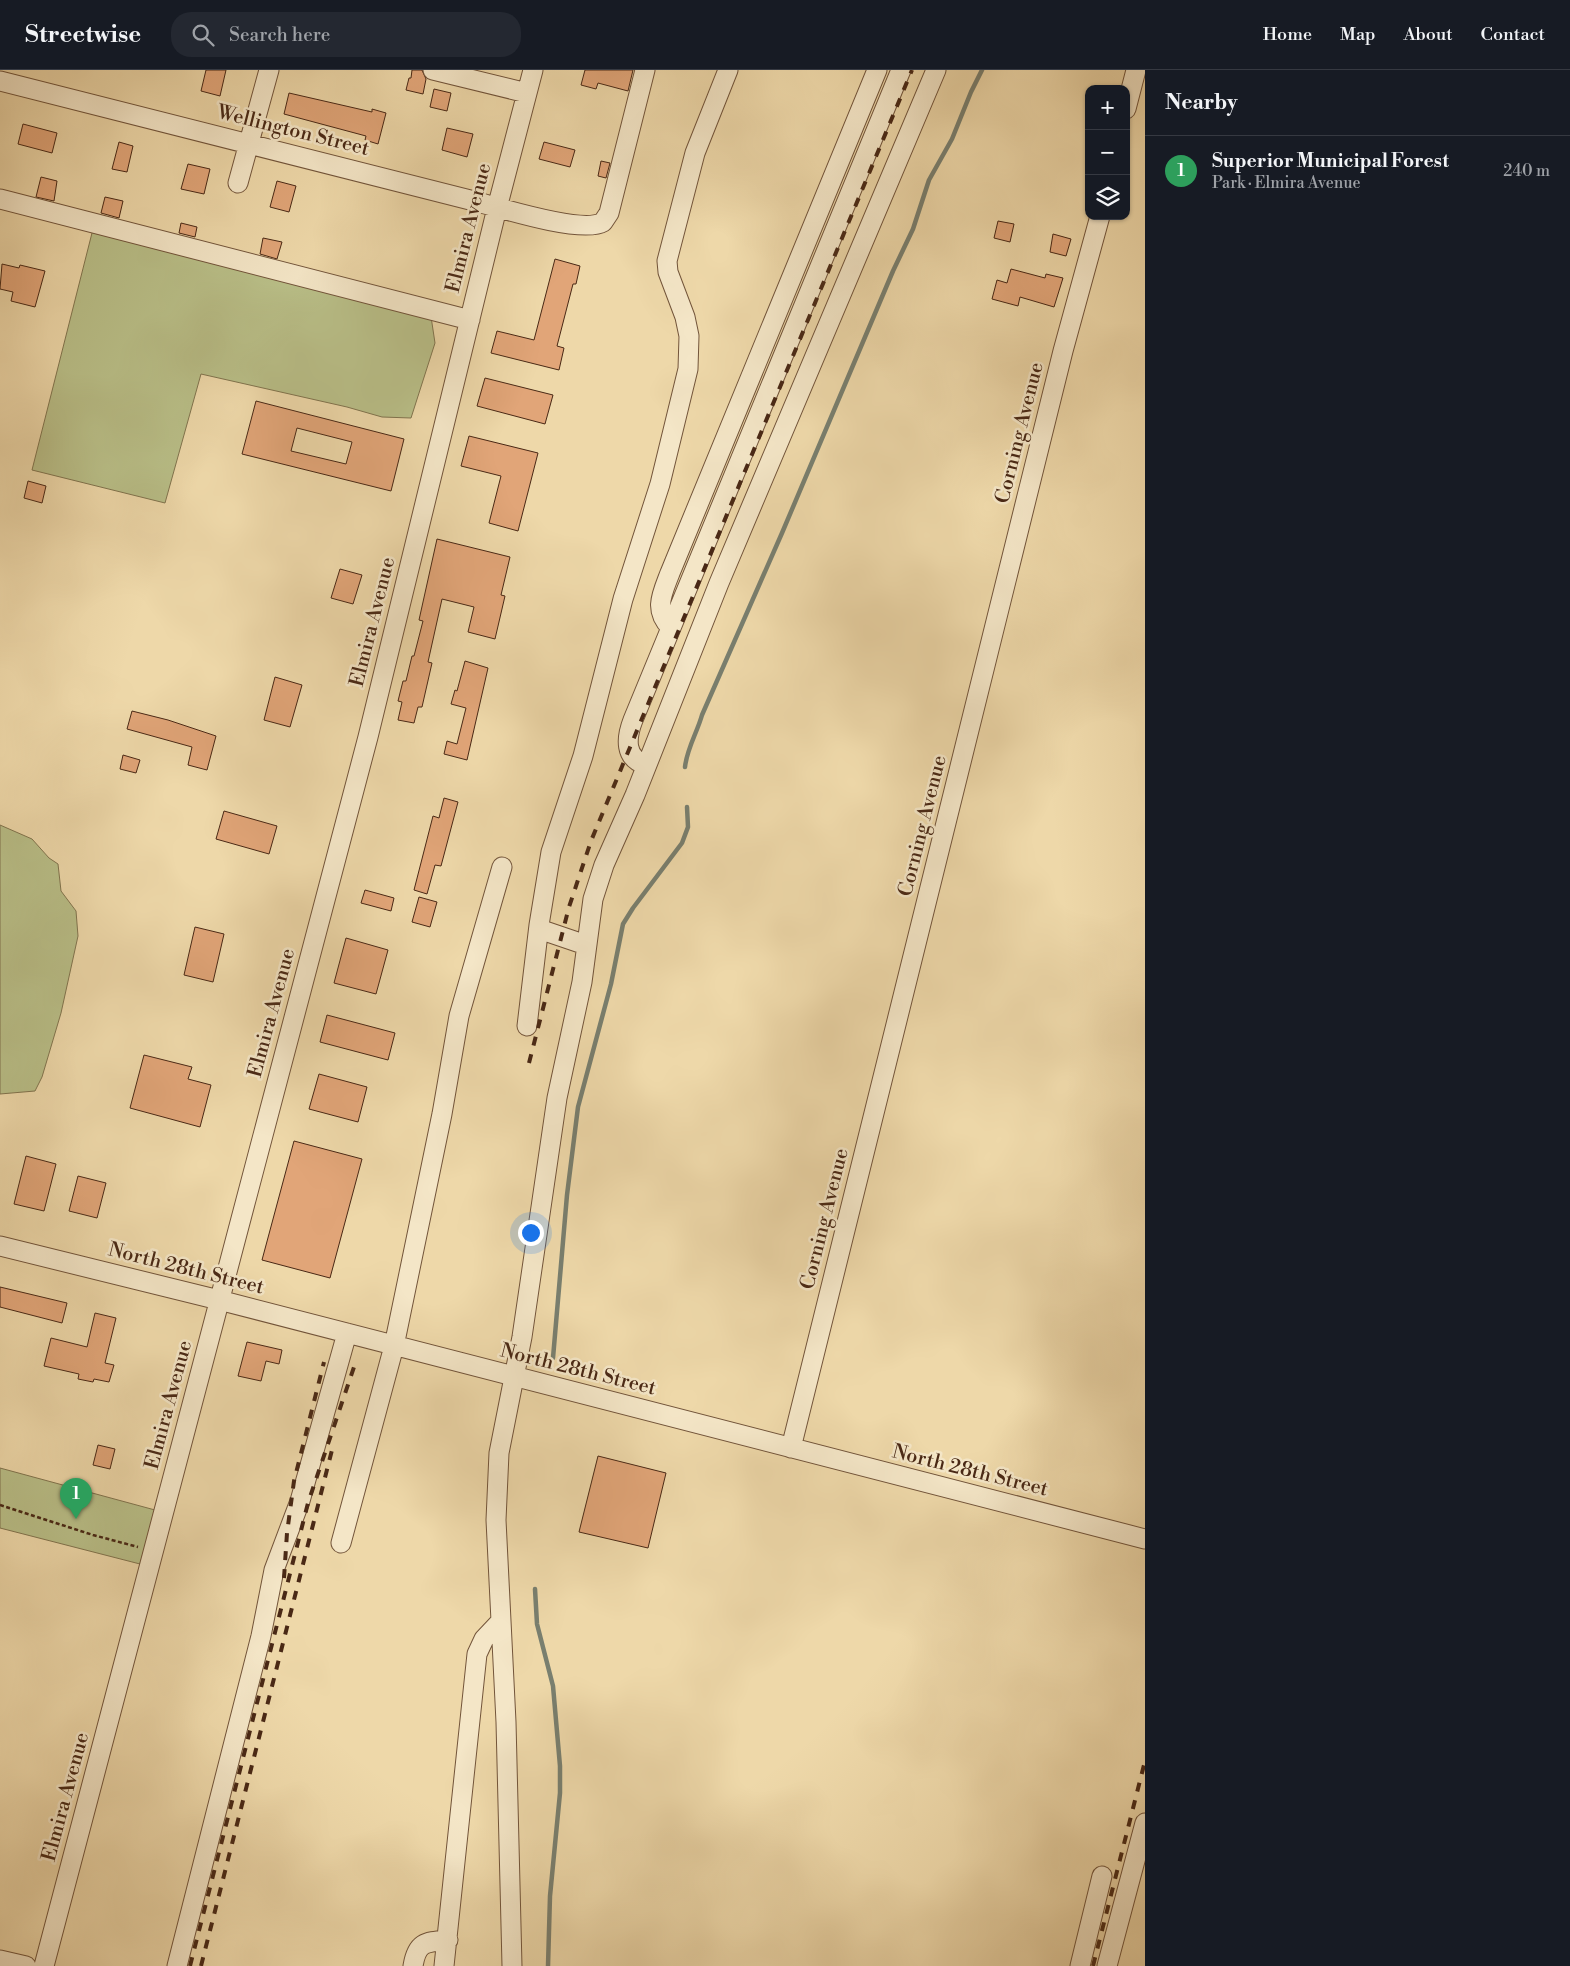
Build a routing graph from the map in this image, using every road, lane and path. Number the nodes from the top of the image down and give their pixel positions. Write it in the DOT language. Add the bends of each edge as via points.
graph roads {
  1 [pos="3,70"];
  2 [pos="269,70"];
  3 [pos="433,70"];
  4 [pos="533,70"];
  5 [pos="645,70"];
  6 [pos="728,70"];
  7 [pos="877,70"];
  8 [pos="902,70"];
  9 [pos="936,70"];
  10 [pos="1136,70"];
  11 [pos="0,82"];
  12 [pos="527,93"];
  13 [pos="1130,93"];
  14 [pos="248,142"];
  15 [pos="238,183"];
  16 [pos="0,199"];
  17 [pos="497,208"];
  18 [pos="1099,220"];
  19 [pos="470,320"];
  20 [pos="671,628"];
  21 [pos="646,765"];
  22 [pos="502,867"];
  23 [pos="538,929"];
  24 [pos="586,945"];
  25 [pos="527,1026"];
  26 [pos="0,1246"];
  27 [pos="220,1300"];
  28 [pos="347,1333"];
  29 [pos="394,1346"];
  30 [pos="514,1377"];
  31 [pos="791,1448"];
  32 [pos="0,1505"];
  33 [pos="1145,1539"];
  34 [pos="341,1543"];
  35 [pos="154,1551"];
  36 [pos="501,1621"];
  37 [pos="1145,1823"];
  38 [pos="1102,1876"];
  39 [pos="448,1940"];
  40 [pos="0,1960"];
  41 [pos="26,1966"];
  42 [pos="44,1966"];
  43 [pos="177,1966"];
  44 [pos="413,1966"];
  45 [pos="444,1966"];
  46 [pos="512,1966"];
  47 [pos="1080,1966"];
  48 [pos="1107,1966"];
  1 -- 11 [label="street"];
  2 -- 14 [label="street"];
  3 -- 12 [label="street"];
  4 -- 12 [label="street, Elmira Avenue"];
  5 -- 17 [label="street, Wellington Street" via="607,217 600,224 574,225"];
  6 -- 23 [label="street" via="695,153 667,261 689,336 686,378 660,484 623,599 582,756 553,845"];
  7 -- 20 [label="street" via="665,586 660,613"];
  8 -- 20 [label="street"];
  9 -- 21 [label="street" via="719,583"];
  10 -- 13 [label="street"];
  11 -- 14 [label="street, Wellington Street"];
  12 -- 17 [label="street, Elmira Avenue"];
  14 -- 15 [label="street"];
  14 -- 17 [label="street, Wellington Street"];
  16 -- 19 [label="street"];
  17 -- 19 [label="street, Elmira Avenue"];
  18 -- 31 [label="street, Corning Avenue" via="1063,351"];
  19 -- 27 [label="street, Elmira Avenue" via="368,737"];
  20 -- 21 [label="street" via="628,736 633,756"];
  21 -- 24 [label="street" via="597,883"];
  22 -- 29 [label="street" via="460,1016"];
  23 -- 24 [label="street"];
  23 -- 25 [label="street"];
  24 -- 30 [label="street"];
  26 -- 27 [label="street, North 28th Street"];
  27 -- 28 [label="street, North 28th Street"];
  27 -- 35 [label="street, Elmira Avenue"];
  28 -- 29 [label="street, North 28th Street"];
  28 -- 43 [label="street" via="305,1486 274,1570 261,1636"];
  29 -- 30 [label="street, North 28th Street"];
  29 -- 34 [label="street"];
  30 -- 31 [label="street, North 28th Street"];
  30 -- 36 [label="street" via="499,1453 496,1492"];
  31 -- 33 [label="street, North 28th Street"];
  32 -- 35 [label="path"];
  35 -- 42 [label="street, Elmira Avenue"];
  36 -- 39 [label="street" via="484,1639 477,1654"];
  36 -- 46 [label="street"];
  37 -- 48 [label="street"];
  38 -- 47 [label="street"];
  39 -- 44 [label="street" via="419,1947"];
  39 -- 45 [label="street"];
  40 -- 41 [label="street"];
}
